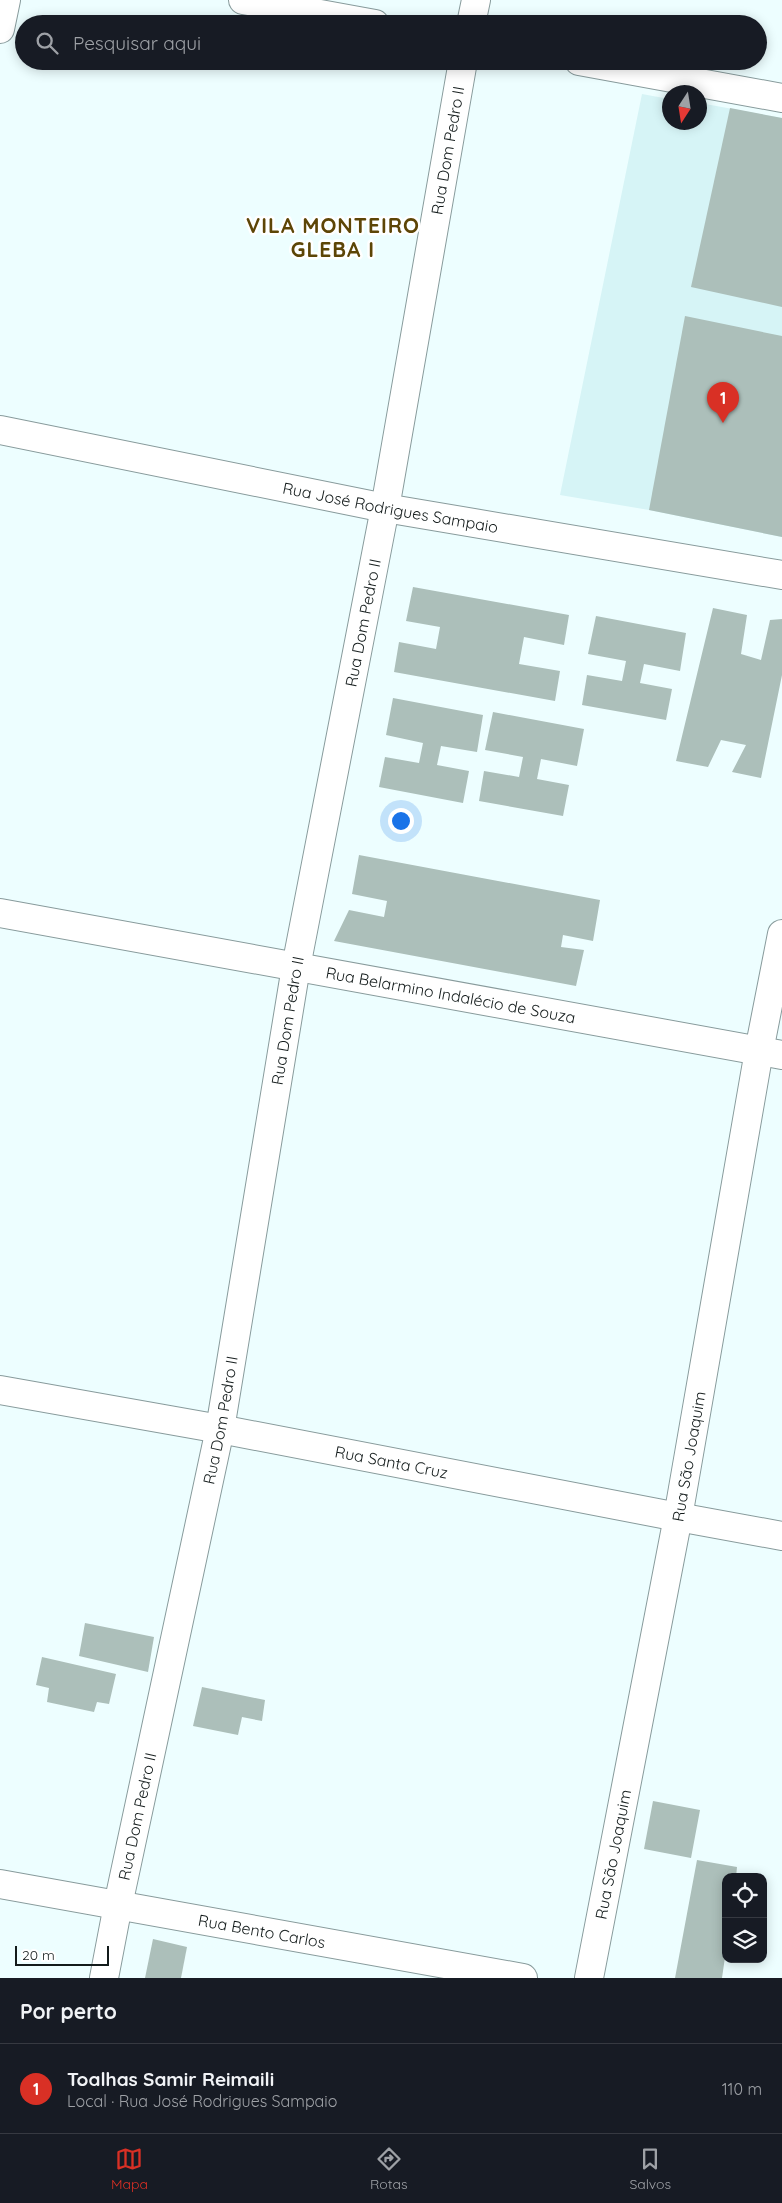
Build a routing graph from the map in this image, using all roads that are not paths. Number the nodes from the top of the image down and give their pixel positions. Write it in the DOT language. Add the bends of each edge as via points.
graph roads {
  1 [pos="6,0"];
  2 [pos="243,0"];
  3 [pos="476,0"];
  4 [pos="325,15"];
  5 [pos="473,15"];
  6 [pos="0,29"];
  7 [pos="462,70"];
  8 [pos="628,70"];
  9 [pos="782,98"];
  10 [pos="0,430"];
  11 [pos="385,508"];
  12 [pos="782,575"];
  13 [pos="0,913"];
  14 [pos="782,934"];
  15 [pos="296,967"];
  16 [pos="771,1053"];
  17 [pos="0,1390"];
  18 [pos="220,1429"];
  19 [pos="678,1517"];
  20 [pos="782,1536"];
  21 [pos="0,1884"];
  22 [pos="118,1904"];
  23 [pos="104,1978"];
  24 [pos="523,1978"];
  25 [pos="589,1978"];
  1 -- 6 [label="street"];
  2 -- 4 [label="street"];
  3 -- 5 [label="street"];
  7 -- 11 [label="street, Rua Dom Pedro II"];
  8 -- 9 [label="street"];
  10 -- 11 [label="street, Rua José Rodrigues Sampaio"];
  11 -- 12 [label="street, Rua José Rodrigues Sampaio"];
  11 -- 15 [label="street, Rua Dom Pedro II"];
  13 -- 15 [label="street, Rua Belarmino Indalécio de Souza"];
  14 -- 16 [label="street, Rua São Joaquim"];
  15 -- 16 [label="street, Rua Belarmino Indalécio de Souza"];
  15 -- 18 [label="street, Rua Dom Pedro II"];
  16 -- 19 [label="street, Rua São Joaquim"];
  17 -- 18 [label="street, Rua Santa Cruz"];
  18 -- 19 [label="street, Rua Santa Cruz"];
  18 -- 22 [label="street, Rua Dom Pedro II"];
  19 -- 20 [label="street, Rua Santa Cruz"];
  19 -- 25 [label="street, Rua São Joaquim"];
  21 -- 22 [label="street, Rua Bento Carlos"];
  22 -- 23 [label="street, Rua Dom Pedro II"];
  22 -- 24 [label="street, Rua Bento Carlos"];
}
